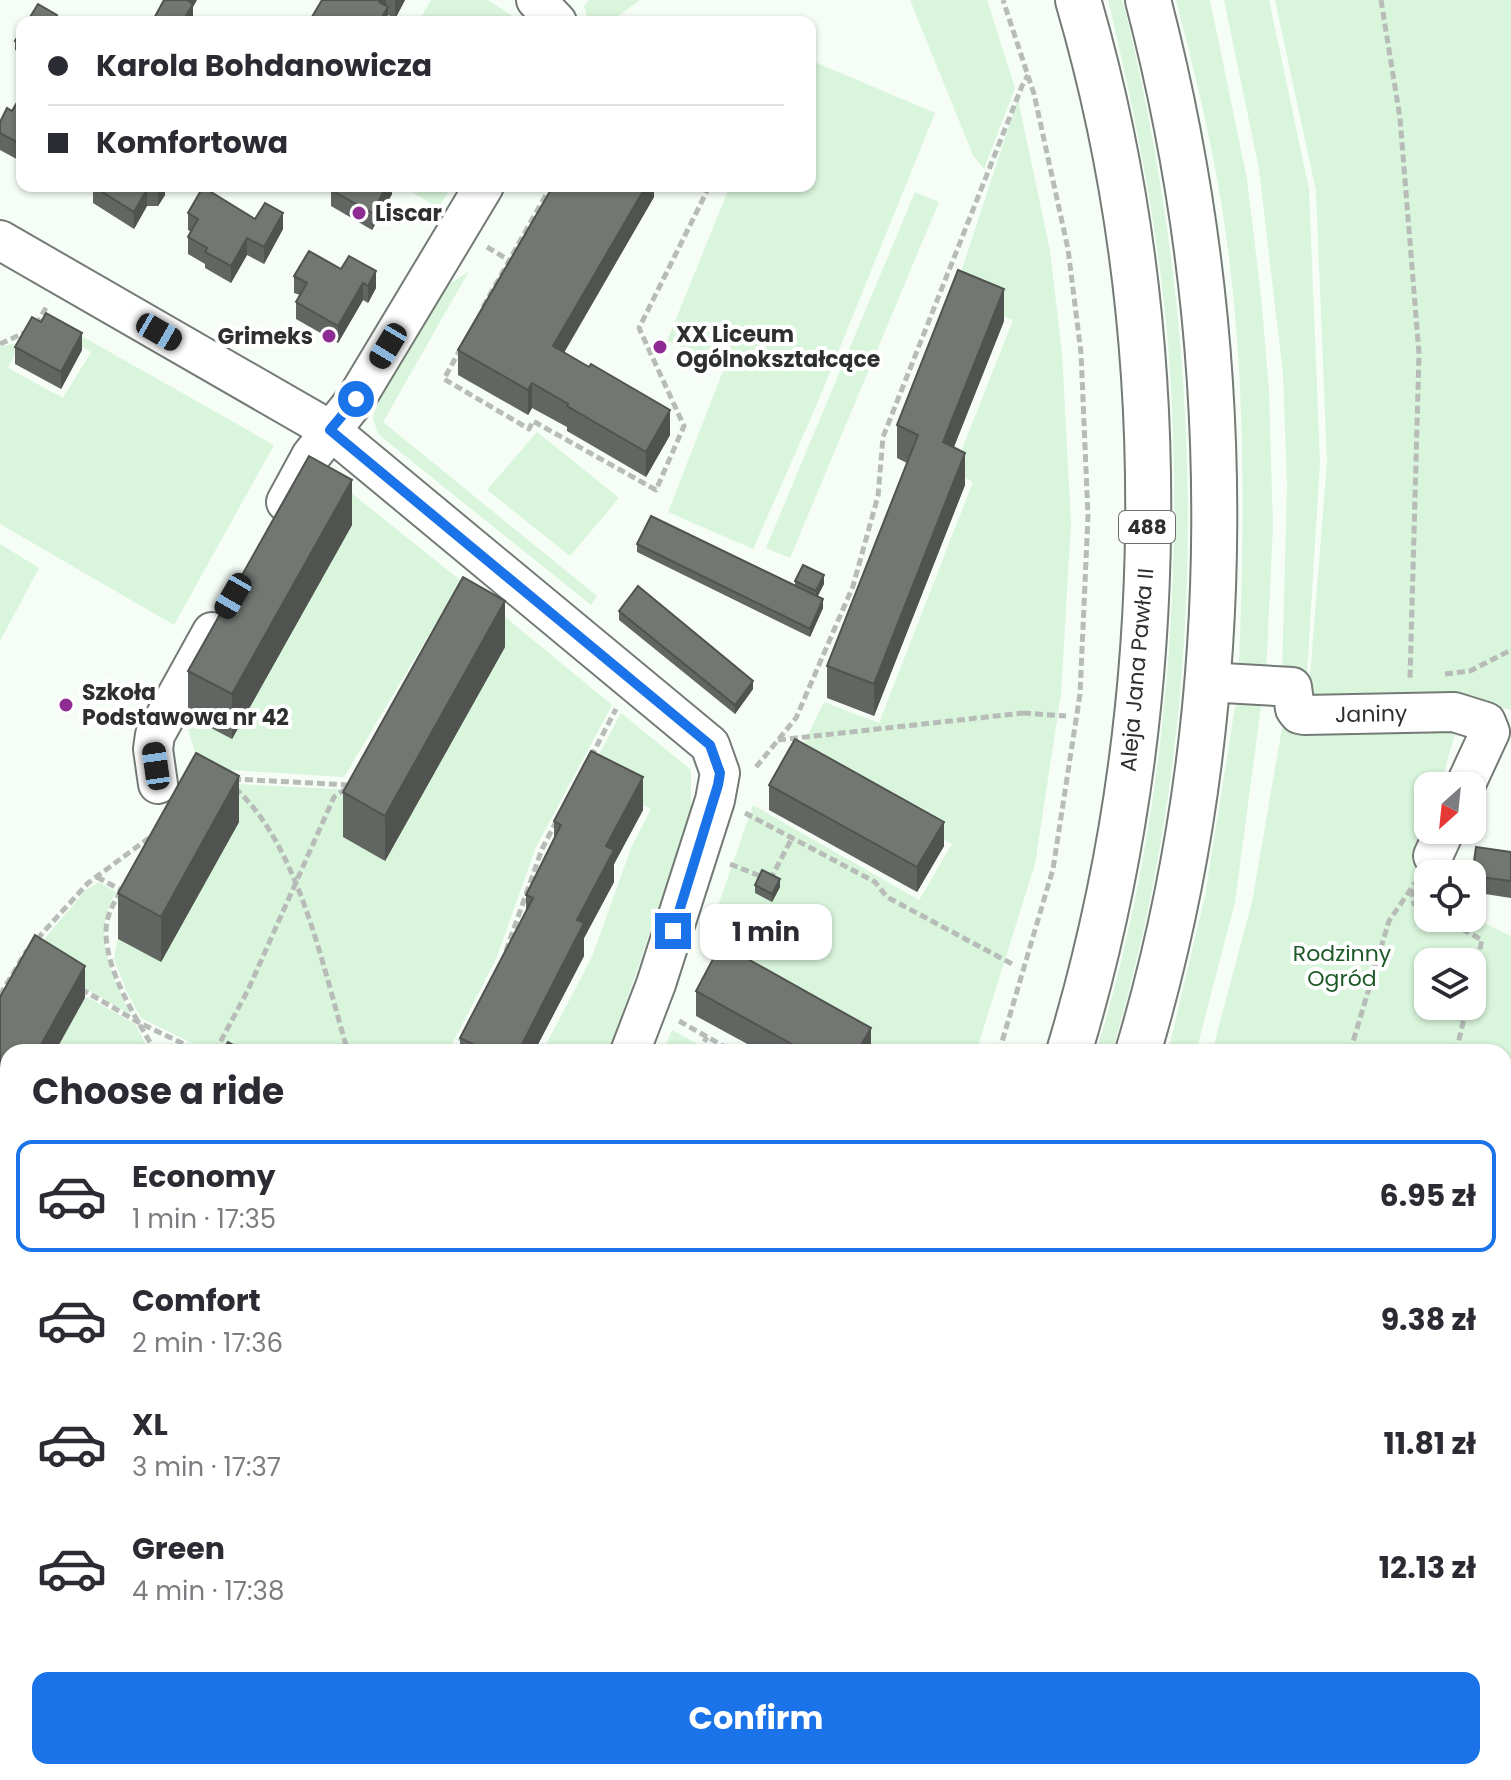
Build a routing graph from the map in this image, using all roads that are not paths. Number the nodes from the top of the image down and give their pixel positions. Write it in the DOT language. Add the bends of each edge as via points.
graph roads {
  1 [pos="536,0"];
  2 [pos="1078,0"];
  3 [pos="1148,0"];
  4 [pos="551,16"];
  5 [pos="480,192"];
  6 [pos="0,240"];
  7 [pos="330,430"];
  8 [pos="272,526"];
  9 [pos="233,596"];
  10 [pos="1206,682"];
  11 [pos="1471,772"];
  12 [pos="158,784"];
  13 [pos="633,1044"];
  14 [pos="1071,1044"];
  15 [pos="1140,1044"];
  1 -- 4 [label="street"];
  2 -- 14 [label="main road, Aleja Jana Pawła II / 488" via="1119,178 1134,280 1144,379 1147,547 1130,764 1104,915"];
  3 -- 10 [label="main road" via="1188,190 1207,346 1214,520"];
  5 -- 7 [label="street" via="356,399"];
  6 -- 7 [label="street"];
  7 -- 8 [label="street"];
  7 -- 13 [label="street" via="710,745 727,804"];
  9 -- 12 [label="street" via="155,735"];
  10 -- 11 [label="street, Janiny" via="1292,687 1295,709 1304,715 1454,712 1486,722 1490,732"];
  10 -- 15 [label="main road" via="1174,906"];
}
